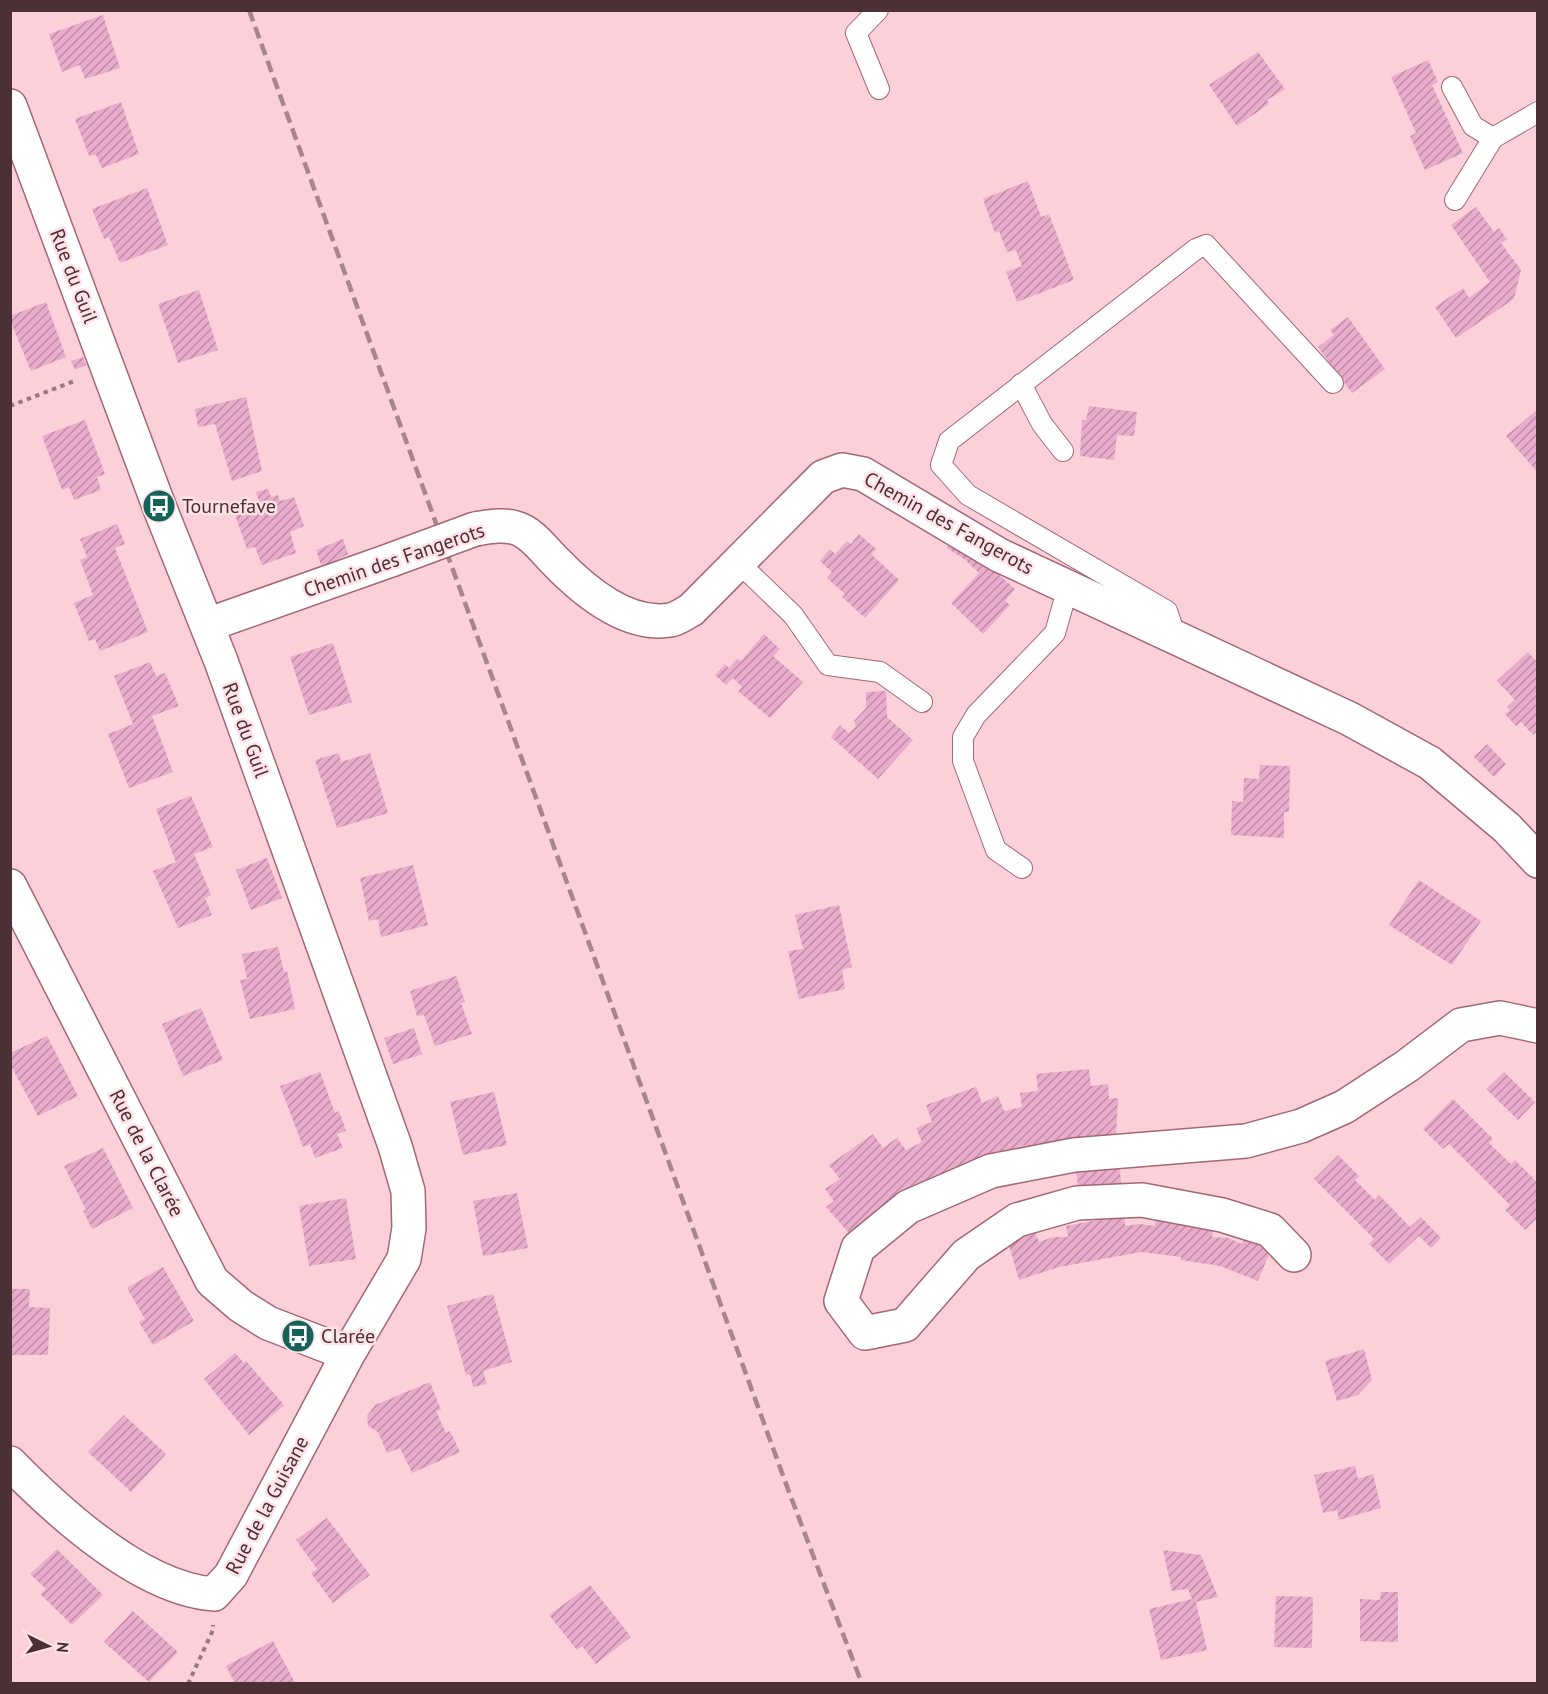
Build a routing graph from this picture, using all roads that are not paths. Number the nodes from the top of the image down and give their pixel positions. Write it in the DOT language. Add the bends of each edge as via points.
graph roads {
  1 [pos="878,10"];
  2 [pos="1452,87"];
  3 [pos="879,89"];
  4 [pos="10,105"];
  5 [pos="1538,112"];
  6 [pos="1493,138"];
  7 [pos="1455,200"];
  8 [pos="1333,383"];
  9 [pos="1021,384"];
  10 [pos="1063,451"];
  11 [pos="739,563"];
  12 [pos="1068,587"];
  13 [pos="207,625"];
  14 [pos="1176,637"];
  15 [pos="922,702"];
  16 [pos="1538,861"];
  17 [pos="1022,868"];
  18 [pos="10,886"];
  19 [pos="1538,1026"];
  20 [pos="1294,1255"];
  21 [pos="348,1354"];
  22 [pos="10,1463"];
  1 -- 3 [label="lane" via="856,33"];
  2 -- 6 [label="lane" via="1473,126"];
  4 -- 13 [label="street, Rue du Guil"];
  5 -- 6 [label="lane"];
  6 -- 7 [label="lane"];
  8 -- 9 [label="lane" via="1206,245"];
  9 -- 10 [label="lane" via="1042,424"];
  9 -- 14 [label="lane" via="949,441 941,465 968,495 1167,611"];
  11 -- 12 [label="street, Chemin des Fangerots" via="823,477 842,470 863,474 999,555"];
  11 -- 13 [label="street, Chemin des Fangerots, bridge" via="691,610 672,620 648,621 590,595 535,540 518,528 497,525 475,529"];
  11 -- 15 [label="lane" via="793,615 828,665 880,672"];
  12 -- 14 [label="street, Chemin des Fangerots"];
  12 -- 17 [label="lane" via="1055,633 976,715 963,737 963,761 996,850"];
  13 -- 21 [label="street, Rue du Guil" via="408,1191 409,1228 404,1259"];
  14 -- 16 [label="street, Chemin des Fangerots" via="1350,719 1430,763 1507,828"];
  18 -- 21 [label="street, Rue de la Clarée" via="212,1281 268,1323"];
  19 -- 20 [label="street" via="1500,1018 1461,1025 1344,1107 1301,1126 1246,1141 1074,1155 991,1171 908,1207 858,1248 841,1301 865,1333 905,1325 966,1255 1017,1220 1077,1203 1142,1200 1222,1215 1270,1230"];
  21 -- 22 [label="street, Rue de la Guisane" via="231,1575 214,1594 193,1592 129,1563 48,1502"];
}
